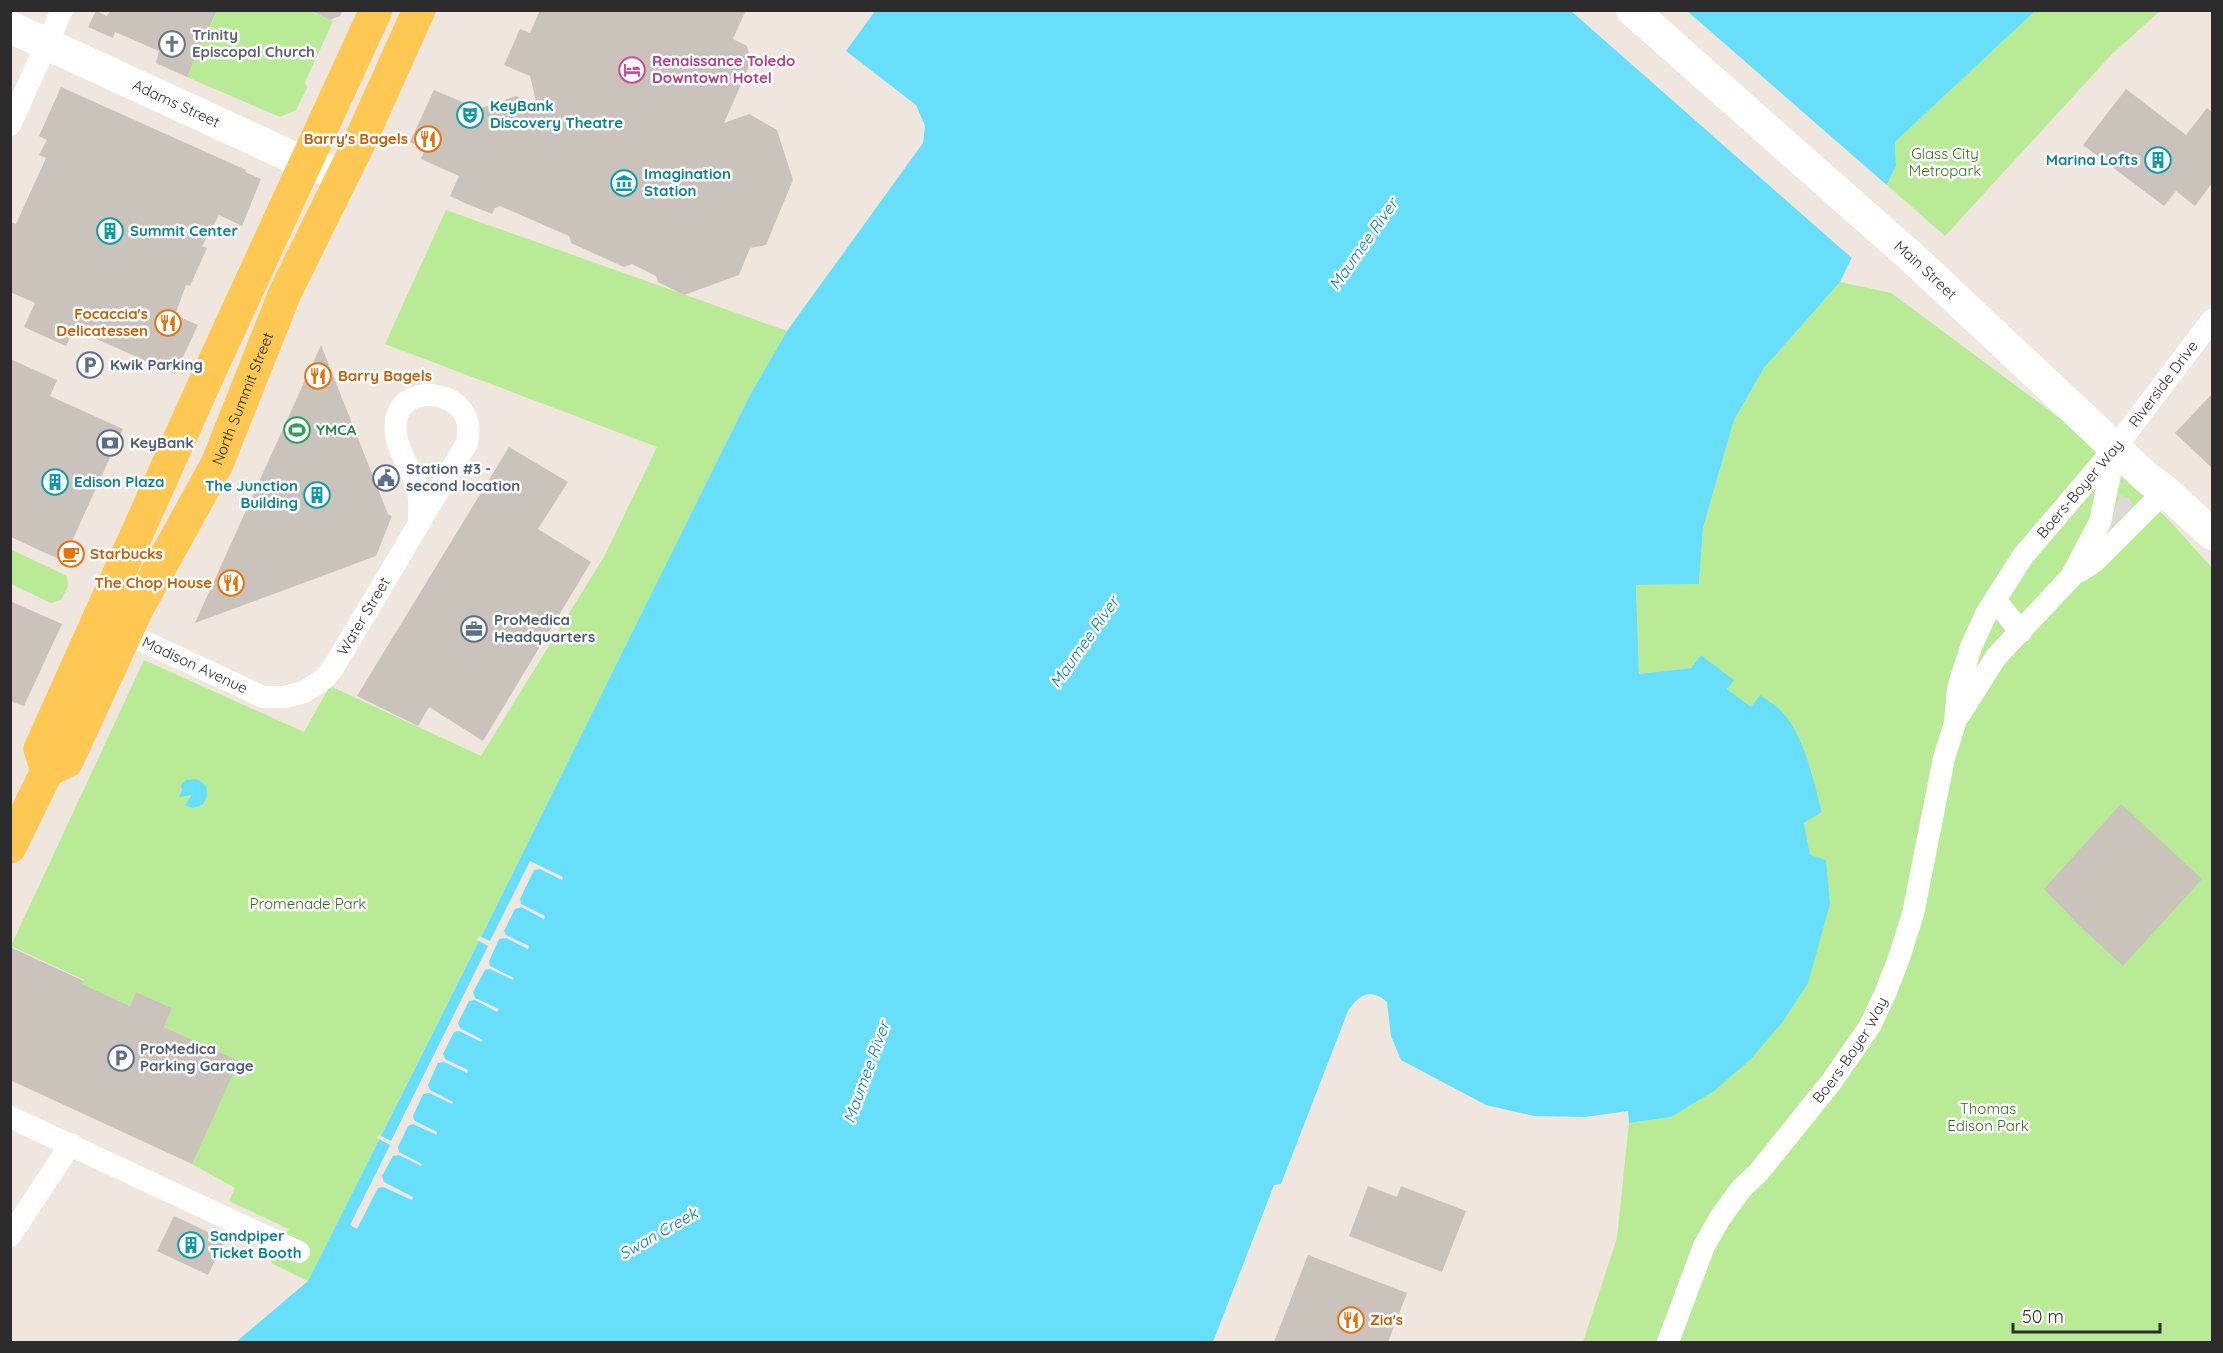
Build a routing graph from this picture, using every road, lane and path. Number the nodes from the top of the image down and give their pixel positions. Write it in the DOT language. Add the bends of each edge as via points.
graph roads {
  1 [pos="62,10"];
  2 [pos="376,10"];
  3 [pos="419,10"];
  4 [pos="1632,10"];
  5 [pos="10,27"];
  6 [pos="47,44"];
  7 [pos="10,125"];
  8 [pos="305,163"];
  9 [pos="343,175"];
  10 [pos="2212,320"];
  11 [pos="210,371"];
  12 [pos="250,381"];
  13 [pos="2115,448"];
  14 [pos="2165,491"];
  15 [pos="144,517"];
  16 [pos="419,523"];
  17 [pos="179,531"];
  18 [pos="2212,534"];
  19 [pos="2072,577"];
  20 [pos="1995,600"];
  21 [pos="112,627"];
  22 [pos="2021,632"];
  23 [pos="294,696"];
  24 [pos="1955,723"];
  25 [pos="10,847"];
  26 [pos="10,1117"];
  27 [pos="71,1144"];
  28 [pos="10,1236"];
  29 [pos="299,1252"];
  30 [pos="1668,1342"];
  1 -- 6 [label="street"];
  2 -- 8 [label="main road, North Summit Street"];
  3 -- 9 [label="main road, North Summit Street"];
  4 -- 13 [label="main road, Main Street" via="1917,262"];
  5 -- 6 [label="main road, Adams Street"];
  6 -- 7 [label="street"];
  6 -- 8 [label="main road, Adams Street"];
  8 -- 9 [label="main road, Adams Street"];
  8 -- 11 [label="main road, North Summit Street"];
  9 -- 12 [label="main road, North Summit Street" via="294,272"];
  10 -- 13 [label="street, Riverside Drive"];
  11 -- 12 [label="main road" via="234,364"];
  11 -- 15 [label="main road, North Summit Street"];
  12 -- 17 [label="main road, North Summit Street" via="217,464"];
  13 -- 14 [label="main road, Main Street"];
  13 -- 19 [label="street, Boers-Boyer Way" via="2100,522"];
  13 -- 20 [label="street, Boers-Boyer Way" via="2022,556"];
  14 -- 18 [label="main road, Main Street"];
  14 -- 19 [label="street" via="2094,562"];
  15 -- 17 [label="main road" via="155,532"];
  15 -- 21 [label="main road, North Summit Street"];
  16 -- 16 [label="street, Water Street" via="467,443 464,413 455,402 439,396 407,400 396,421 399,449 418,493"];
  16 -- 23 [label="street, Water Street" via="333,668 314,687"];
  17 -- 21 [label="main road, North Summit Street"];
  19 -- 22 [label="street, Boers-Boyer Way"];
  20 -- 22 [label="street"];
  20 -- 24 [label="street, Boers-Boyer Way" via="1971,647 1958,688"];
  21 -- 23 [label="street, Madison Avenue" via="263,697"];
  21 -- 25 [label="main road, North Summit Street" via="40,749 47,771"];
  22 -- 24 [label="street, Boers-Boyer Way" via="1996,657"];
  24 -- 30 [label="street, Boers-Boyer Way" via="1944,758 1913,914 1885,994 1870,1026 1832,1081 1720,1218 1704,1246"];
  26 -- 27 [label="street"];
  27 -- 28 [label="street"];
  27 -- 29 [label="street"];
}
